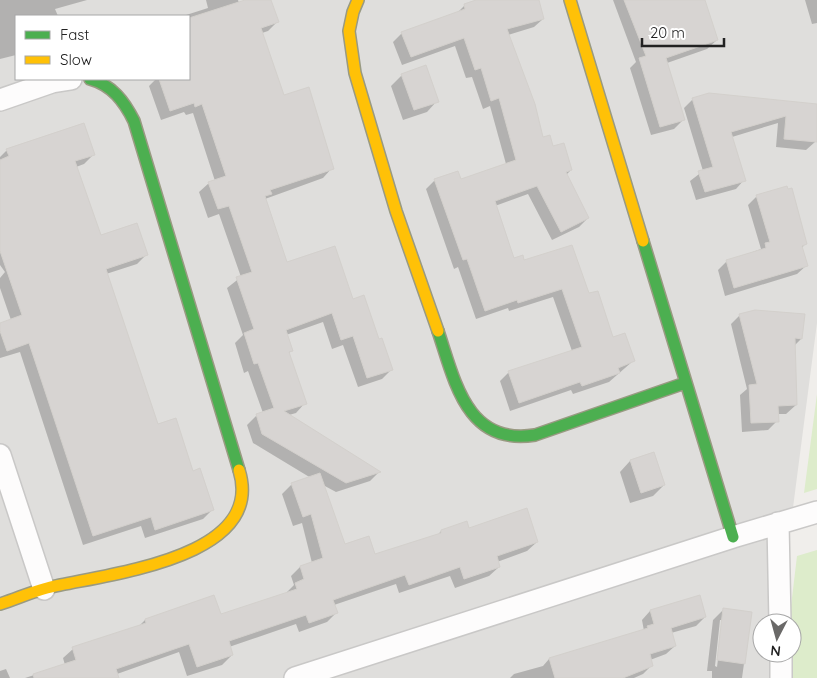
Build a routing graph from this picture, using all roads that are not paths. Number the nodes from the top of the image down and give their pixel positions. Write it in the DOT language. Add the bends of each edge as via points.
graph roads {
  1 [pos="358,0"];
  2 [pos="570,0"];
  3 [pos="65,80"];
  4 [pos="98,80"];
  5 [pos="0,100"];
  6 [pos="684,383"];
  7 [pos="0,455"];
  8 [pos="817,512"];
  9 [pos="778,523"];
  10 [pos="732,537"];
  11 [pos="44,589"];
  12 [pos="0,604"];
  13 [pos="780,613"];
  14 [pos="781,663"];
  15 [pos="305,677"];
  16 [pos="781,678"];
  1 -- 6 [label="street" via="349,30 354,72 429,309 461,397 474,417 495,435 522,438"];
  2 -- 6 [label="street"];
  3 -- 5 [label="street"];
  4 -- 11 [label="street" via="122,99 134,121 242,479 242,493 234,520 203,547 129,570"];
  6 -- 10 [label="street"];
  7 -- 11 [label="street"];
  8 -- 9 [label="street"];
  9 -- 10 [label="street"];
  9 -- 13 [label="street"];
  10 -- 15 [label="street"];
  11 -- 12 [label="street"];
  14 -- 16 [label="street"];
}
